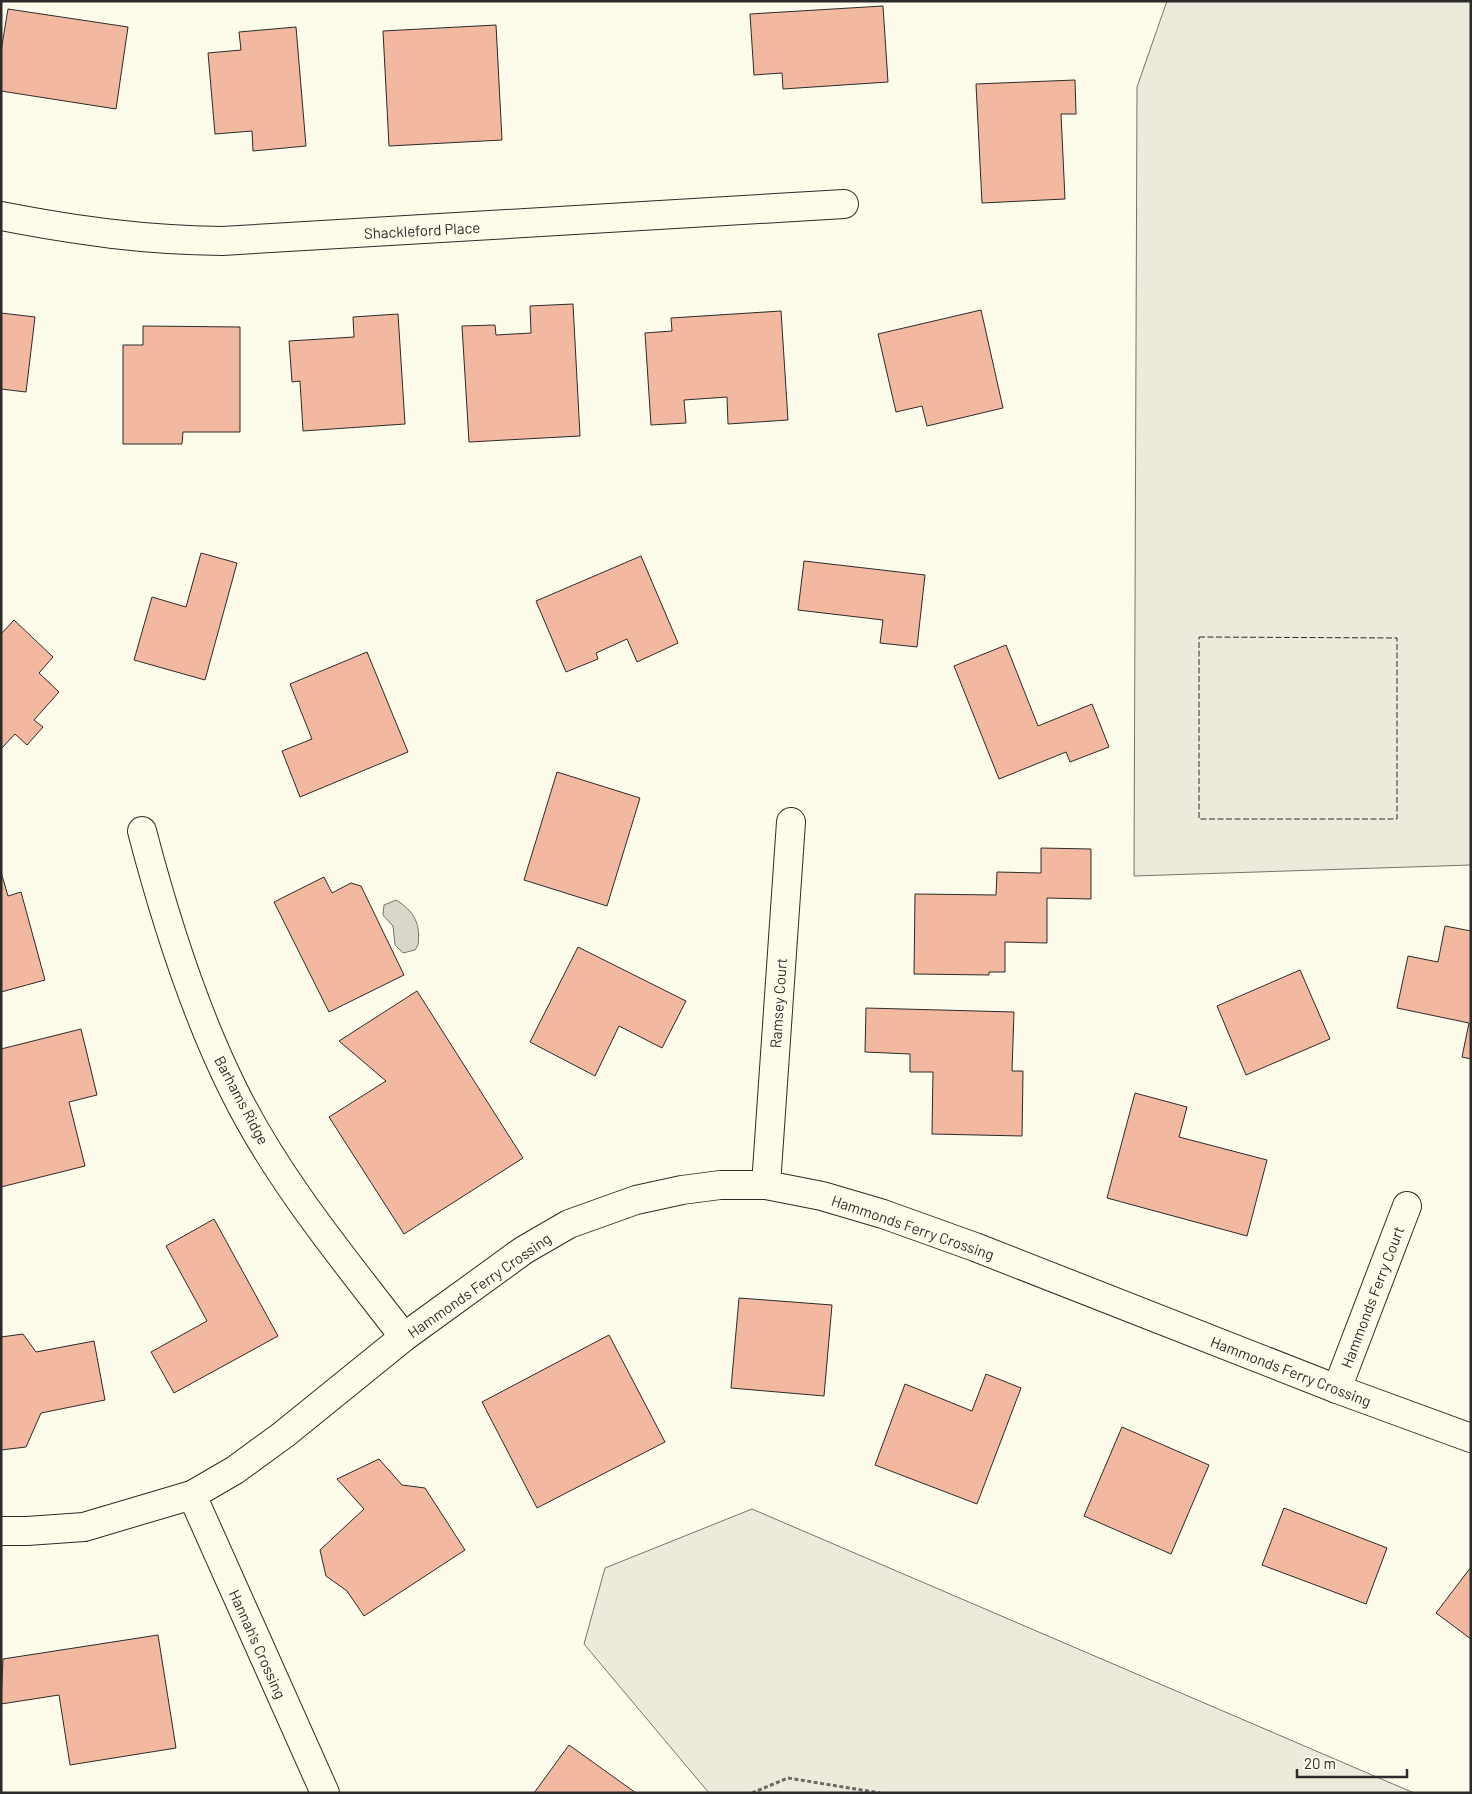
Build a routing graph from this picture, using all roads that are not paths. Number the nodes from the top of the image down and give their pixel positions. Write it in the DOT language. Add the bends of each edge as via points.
graph roads {
  1 [pos="844,204"];
  2 [pos="1,216"];
  3 [pos="790,822"];
  4 [pos="142,831"];
  5 [pos="766,1185"];
  6 [pos="1406,1206"];
  7 [pos="404,1337"];
  8 [pos="1336,1389"];
  9 [pos="1471,1438"];
  10 [pos="192,1495"];
  11 [pos="1,1531"];
  12 [pos="325,1793"];
  1 -- 2 [label="street, Shackleford Place" via="222,241 105,235"];
  3 -- 5 [label="street, Ramsey Court"];
  4 -- 7 [label="street, Barhams Ridge" via="168,923 214,1047 235,1093 324,1234"];
  5 -- 7 [label="street, Hammonds Ferry Crossing" via="682,1190 636,1200 569,1224 524,1250"];
  5 -- 8 [label="street, Hammonds Ferry Crossing" via="857,1206 975,1246"];
  6 -- 8 [label="street, Hammonds Ferry Court"];
  7 -- 10 [label="street, Hammonds Ferry Crossing" via="259,1453"];
  8 -- 9 [label="street, Hammonds Ferry Crossing"];
  10 -- 11 [label="street, Hammonds Ferry Crossing" via="84,1527"];
  10 -- 12 [label="street, Hannah's Crossing"];
}
